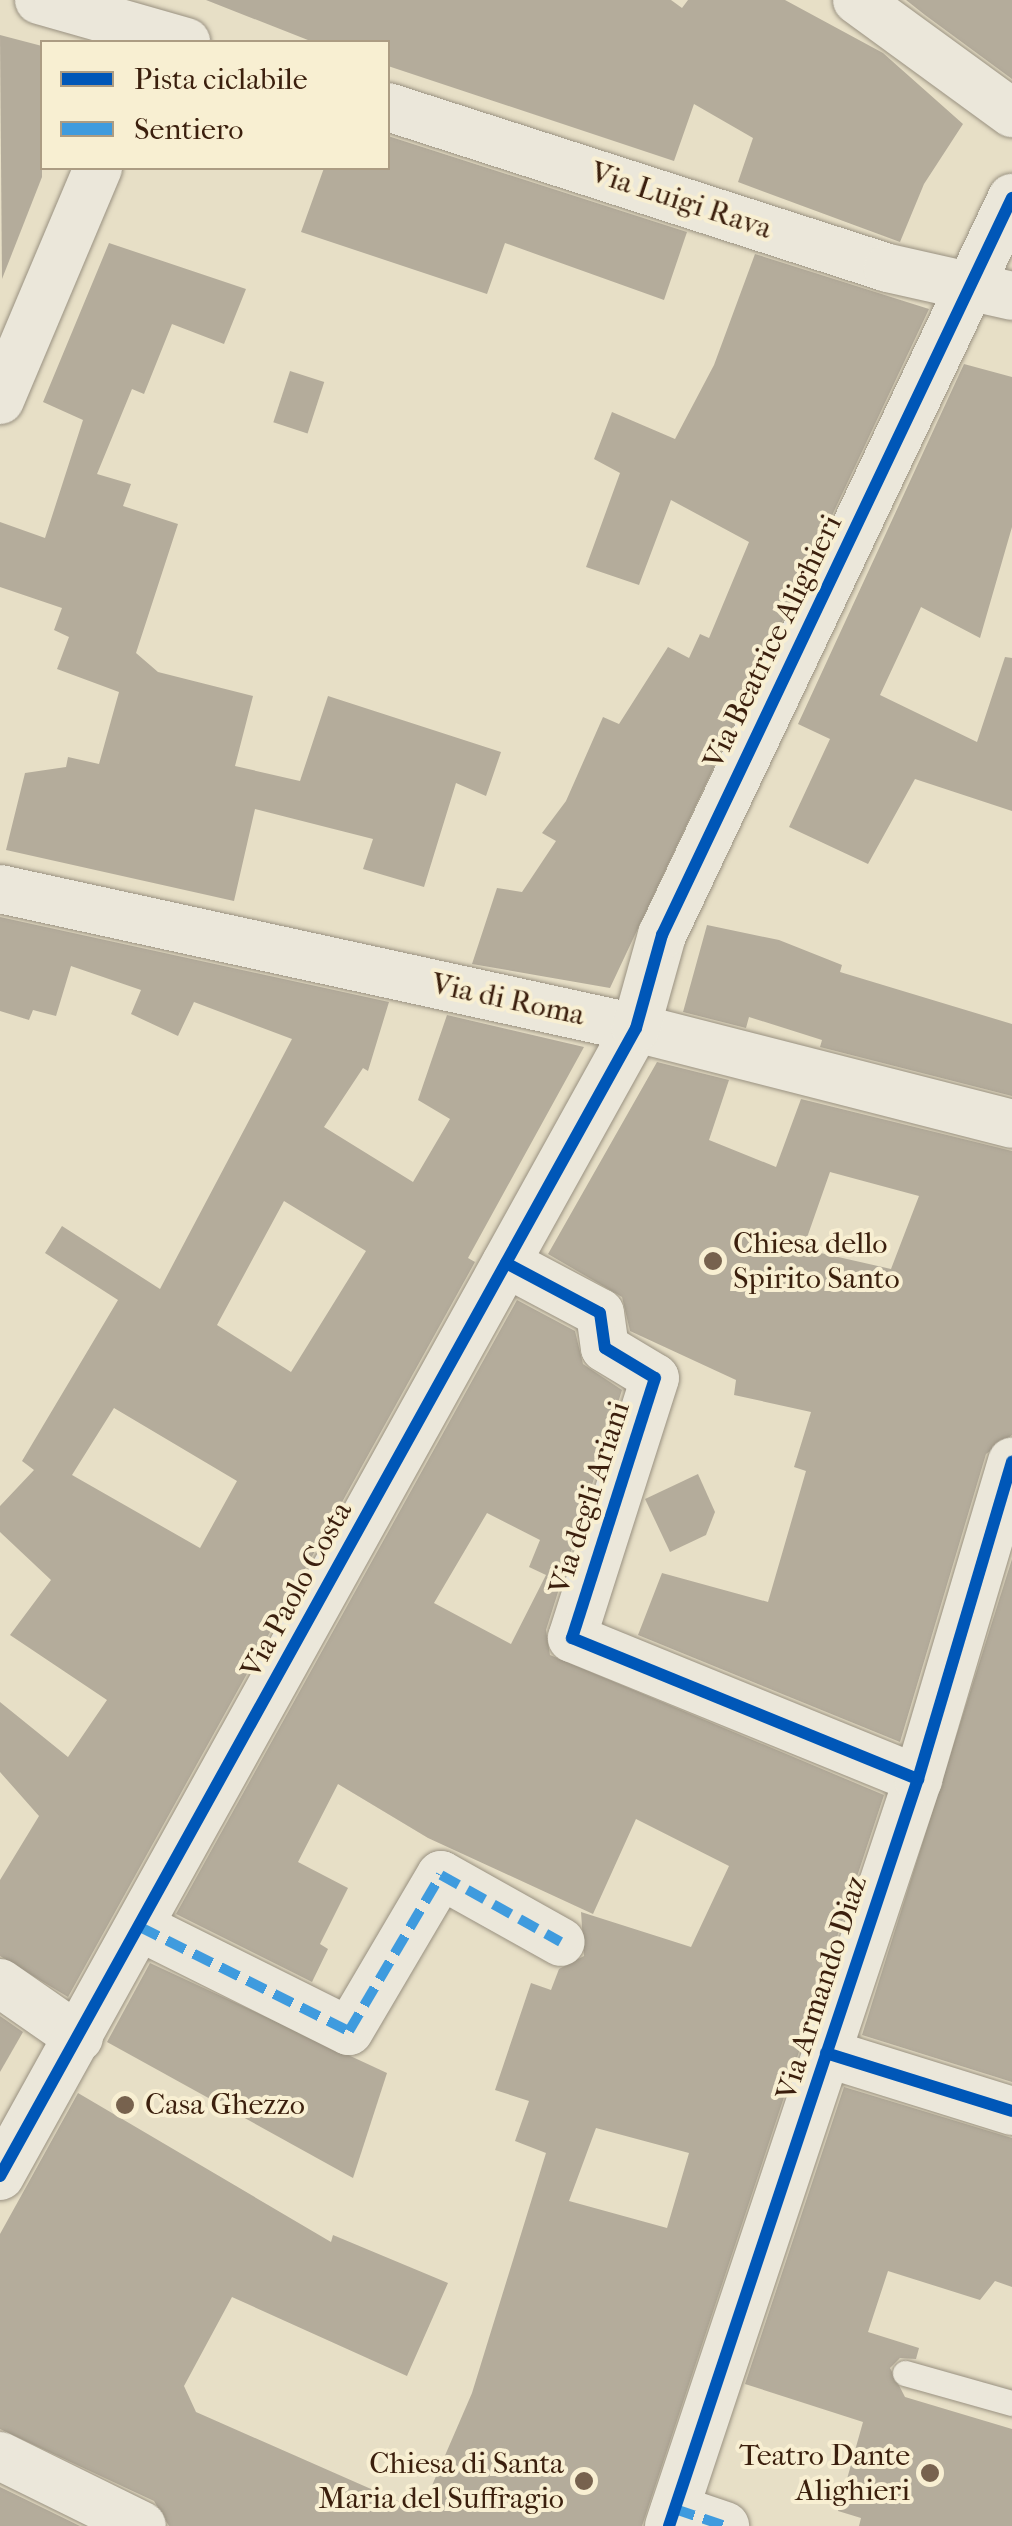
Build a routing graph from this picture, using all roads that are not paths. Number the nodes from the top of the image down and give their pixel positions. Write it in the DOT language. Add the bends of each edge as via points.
graph roads {
  1 [pos="39,0"];
  2 [pos="857,0"];
  3 [pos="164,29"];
  4 [pos="390,108"];
  5 [pos="1009,112"];
  6 [pos="97,170"];
  7 [pos="1012,198"];
  8 [pos="994,291"];
  9 [pos="0,400"];
  10 [pos="0,889"];
  11 [pos="636,1028"];
  12 [pos="1012,1124"];
  13 [pos="506,1263"];
  14 [pos="1012,1462"];
  15 [pos="918,1779"];
  16 [pos="140,1927"];
  17 [pos="561,1942"];
  18 [pos="0,1983"];
  19 [pos="79,2038"];
  20 [pos="826,2053"];
  21 [pos="1012,2111"];
  22 [pos="0,2176"];
  23 [pos="905,2373"];
  24 [pos="1012,2403"];
  25 [pos="0,2456"];
  26 [pos="672,2517"];
  27 [pos="142,2526"];
  28 [pos="725,2526"];
  1 -- 3 [label="street"];
  2 -- 5 [label="street"];
  4 -- 8 [label="street, Via Luigi Rava" via="888,268"];
  6 -- 9 [label="street"];
  7 -- 8 [label="street, Via Beatrice Alighieri"];
  8 -- 11 [label="street, Via Beatrice Alighieri" via="670,918"];
  10 -- 11 [label="street, Via di Roma"];
  11 -- 12 [label="street, Via di Roma"];
  11 -- 13 [label="street, Via Paolo Costa"];
  13 -- 15 [label="street, Via degli Ariani" via="600,1313 605,1348 655,1378 572,1638"];
  13 -- 16 [label="street, Via Paolo Costa"];
  14 -- 15 [label="street, Via Armando Diaz"];
  15 -- 20 [label="street, Via Armando Diaz"];
  16 -- 17 [label="street" via="349,2031 441,1876"];
  16 -- 19 [label="street, Via Paolo Costa"];
  18 -- 19 [label="street"];
  19 -- 22 [label="street, Via Paolo Costa"];
  20 -- 21 [label="street"];
  20 -- 26 [label="street, Via Armando Diaz"];
  23 -- 24 [label="lane"];
  25 -- 27 [label="street"];
  26 -- 28 [label="street"];
}
